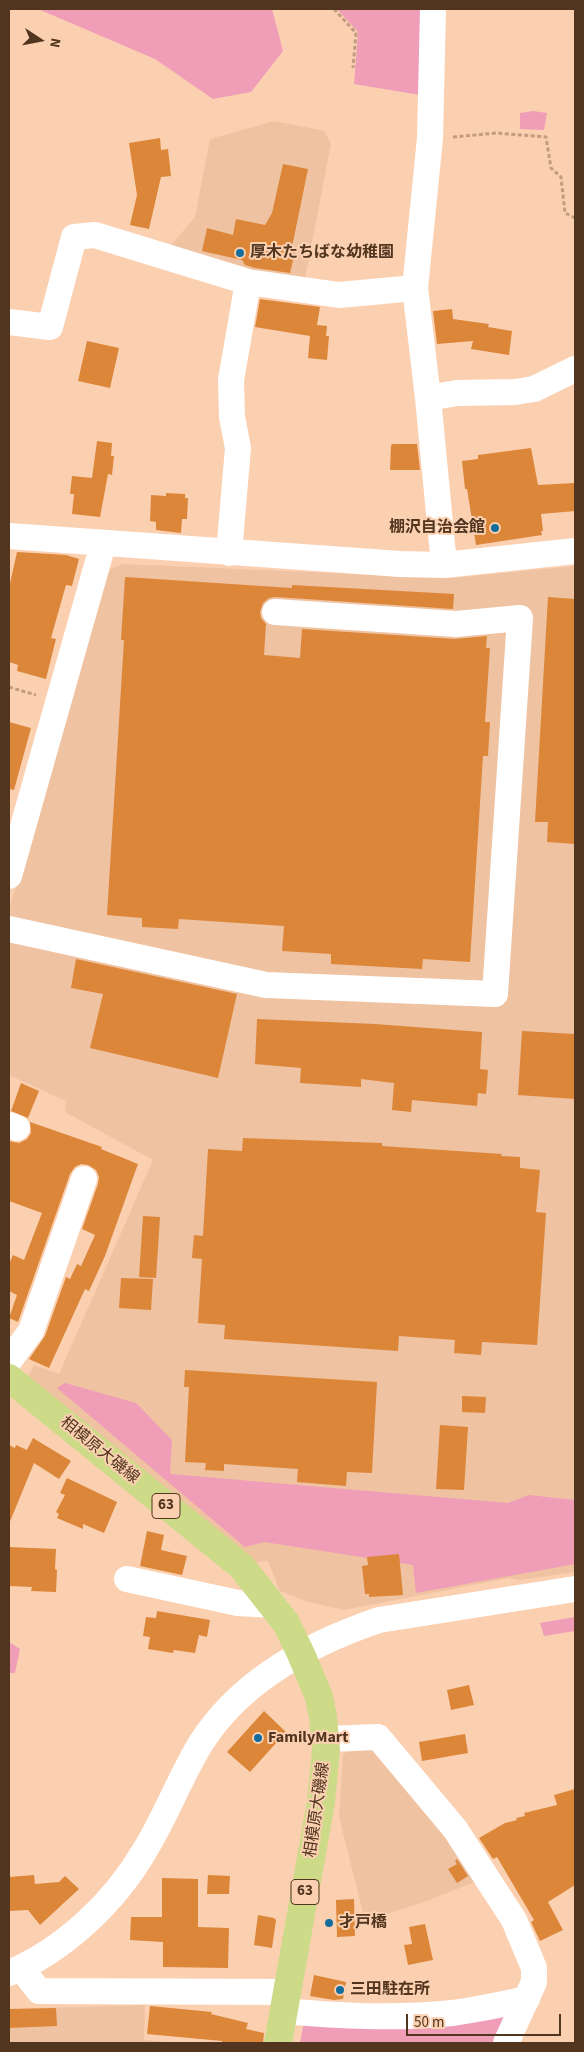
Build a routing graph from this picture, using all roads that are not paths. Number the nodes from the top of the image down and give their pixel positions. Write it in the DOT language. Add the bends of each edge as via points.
graph roads {
  1 [pos="433,9"];
  2 [pos="248,282"];
  3 [pos="415,288"];
  4 [pos="9,322"];
  5 [pos="575,370"];
  6 [pos="428,398"];
  7 [pos="9,536"];
  8 [pos="103,544"];
  9 [pos="575,551"];
  10 [pos="230,553"];
  11 [pos="444,565"];
  12 [pos="275,612"];
  13 [pos="9,876"];
  14 [pos="9,929"];
  15 [pos="84,1179"];
  16 [pos="9,1362"];
  17 [pos="9,1378"];
  18 [pos="127,1578"];
  19 [pos="575,1589"];
  20 [pos="273,1605"];
  21 [pos="301,1654"];
  22 [pos="325,1739"];
  23 [pos="15,1970"];
  24 [pos="527,1999"];
  25 [pos="285,2002"];
  26 [pos="278,2043"];
  27 [pos="506,2043"];
  1 -- 3 [label="street" via="430,135"];
  2 -- 3 [label="street" via="338,294"];
  2 -- 4 [label="street" via="95,234 74,237 50,327"];
  2 -- 10 [label="street" via="231,380 232,417 238,448"];
  3 -- 6 [label="street"];
  5 -- 6 [label="street" via="534,389"];
  6 -- 11 [label="street"];
  7 -- 8 [label="street"];
  8 -- 10 [label="street"];
  8 -- 13 [label="street"];
  9 -- 11 [label="street"];
  10 -- 11 [label="street"];
  12 -- 14 [label="street" via="456,624 520,618 495,994 266,984"];
  15 -- 16 [label="street" via="72,1242 32,1331"];
  17 -- 20 [label="main road, 相模原大磯線 / 63" via="242,1567"];
  18 -- 20 [label="street" via="238,1603"];
  19 -- 21 [label="street" via="379,1620 352,1629"];
  20 -- 21 [label="main road, 相模原大磯線 / 63"];
  21 -- 22 [label="main road, 相模原大磯線 / 63" via="319,1697"];
  21 -- 23 [label="street" via="253,1685 224,1714 202,1742 145,1850 100,1908 61,1944"];
  22 -- 24 [label="street" via="378,1737 455,1829 518,1928 534,1968 534,1982"];
  22 -- 25 [label="main road, 相模原大磯線 / 63" via="321,1802"];
  23 -- 25 [label="street" via="39,1991"];
  24 -- 25 [label="street" via="453,2013 355,2017"];
  24 -- 27 [label="street"];
  25 -- 26 [label="main road, 相模原大磯線 / 63"];
}
